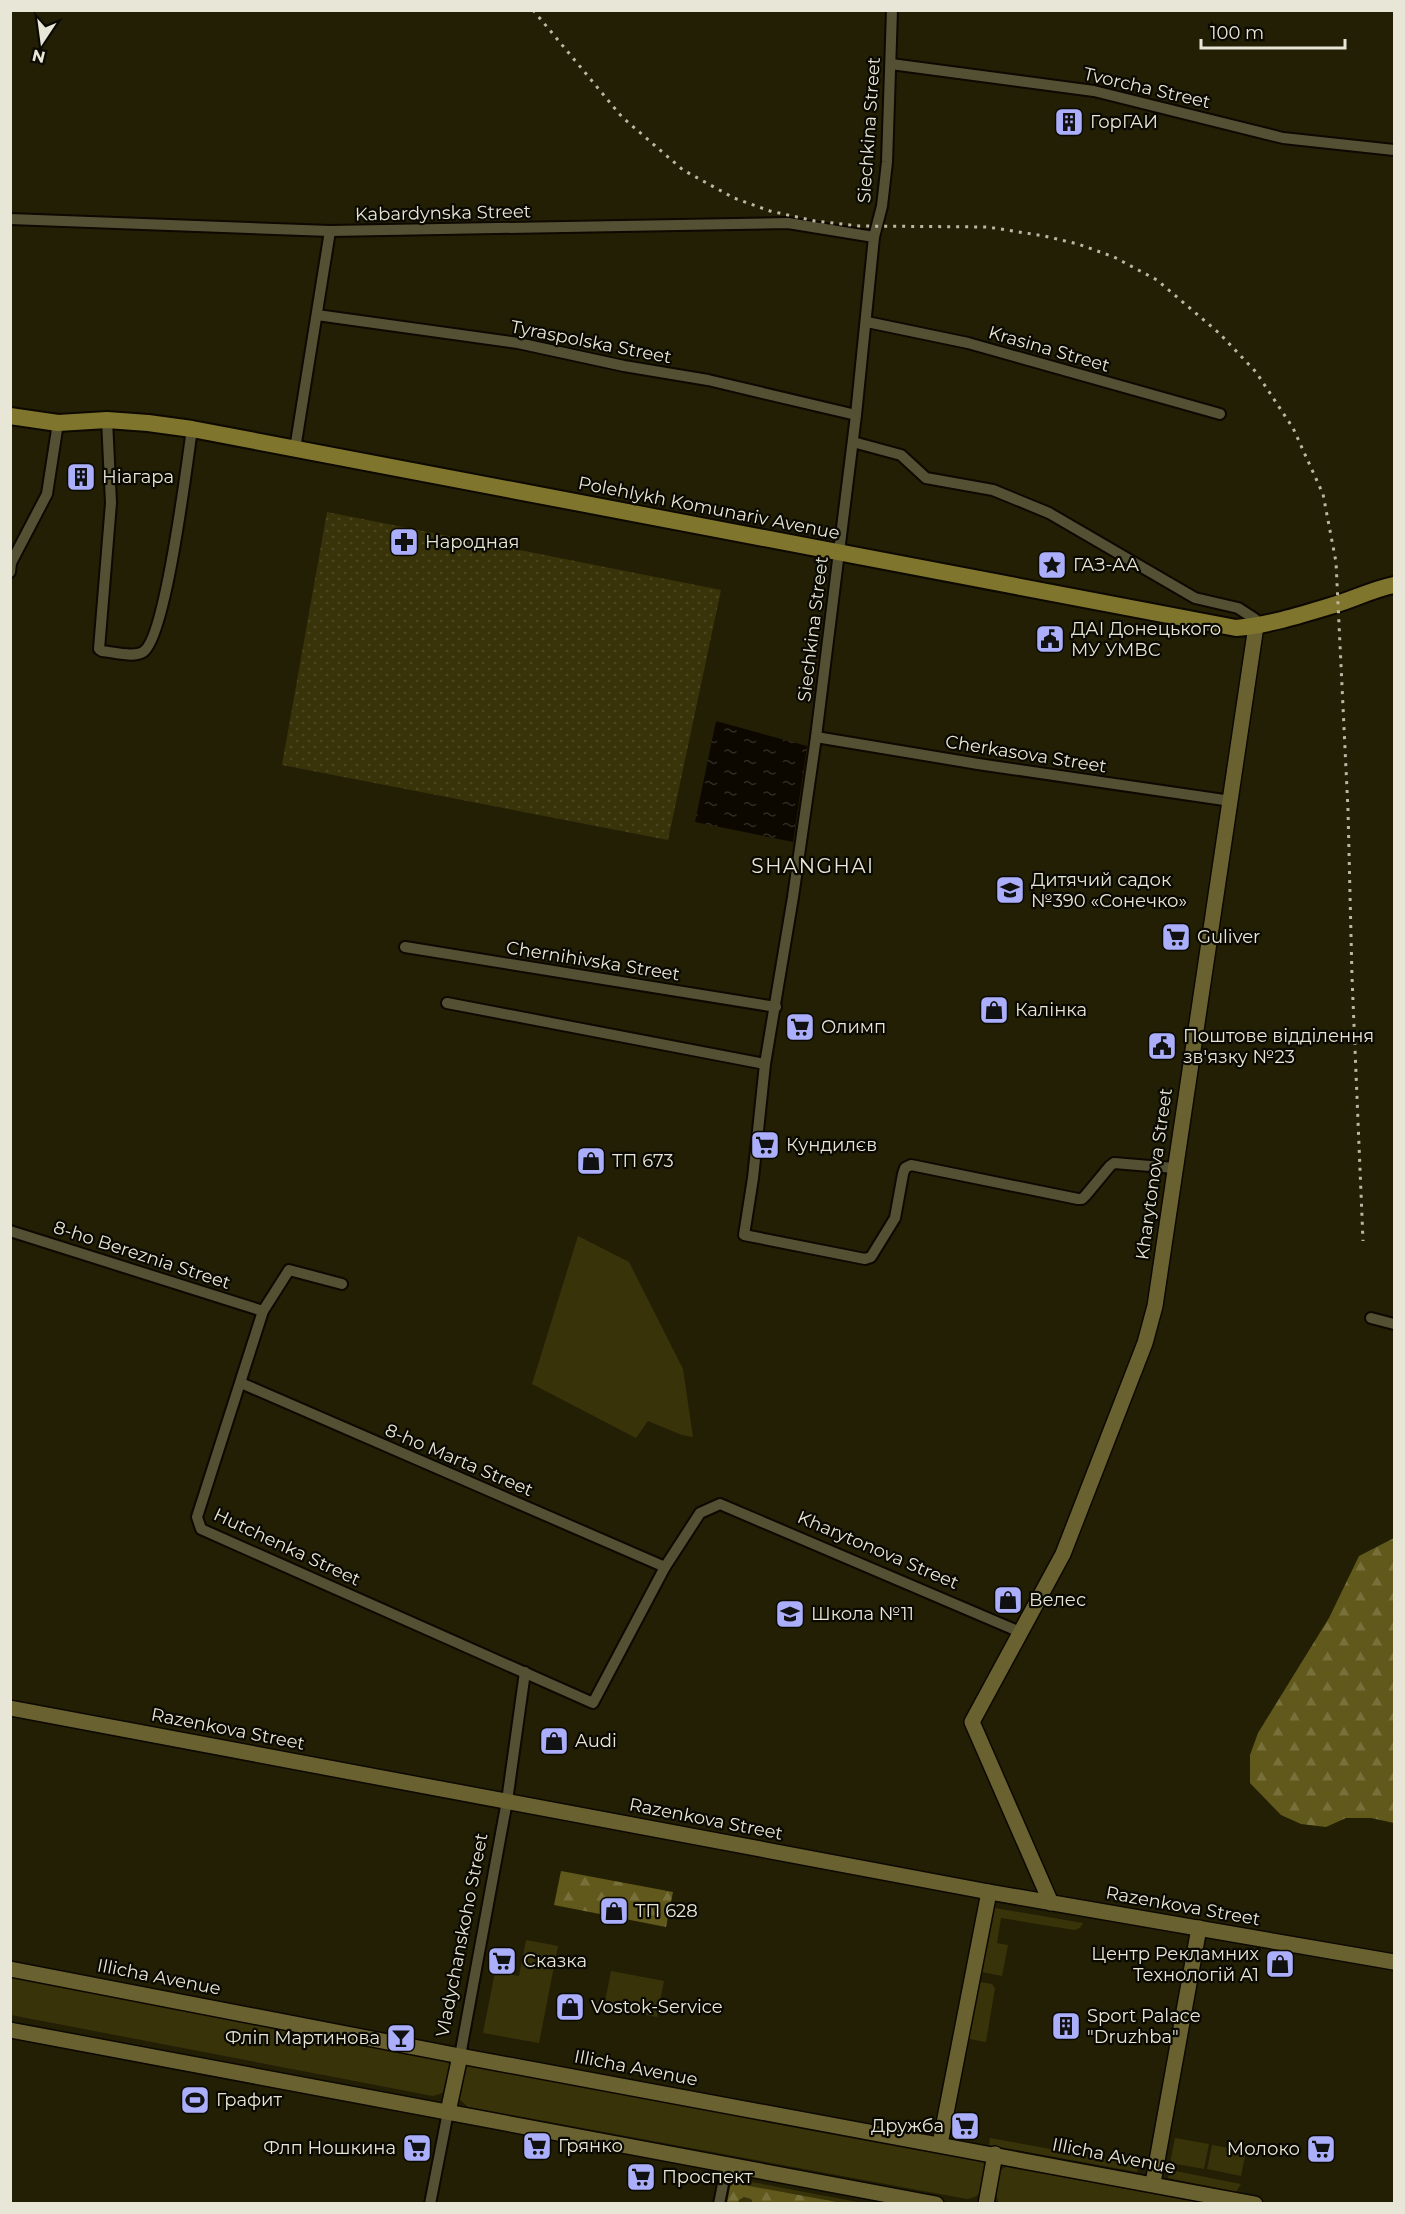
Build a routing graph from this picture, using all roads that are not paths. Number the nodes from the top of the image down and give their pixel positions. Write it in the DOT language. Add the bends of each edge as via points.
graph roads {
  1 [pos="892,10"];
  2 [pos="891,64"];
  3 [pos="1395,150"];
  4 [pos="10,219"];
  5 [pos="330,231"];
  6 [pos="874,237"];
  7 [pos="317,315"];
  8 [pos="867,322"];
  9 [pos="1220,414"];
  10 [pos="856,415"];
  11 [pos="10,416"];
  12 [pos="107,420"];
  13 [pos="58,423"];
  14 [pos="192,429"];
  15 [pos="853,442"];
  16 [pos="295,449"];
  17 [pos="839,553"];
  18 [pos="10,572"];
  19 [pos="1395,585"];
  20 [pos="1256,626"];
  21 [pos="816,737"];
  22 [pos="1231,801"];
  23 [pos="405,947"];
  24 [pos="447,1003"];
  25 [pos="776,1007"];
  26 [pos="765,1064"];
  27 [pos="1174,1168"];
  28 [pos="10,1231"];
  29 [pos="342,1284"];
  30 [pos="263,1311"];
  31 [pos="1371,1318"];
  32 [pos="1395,1324"];
  33 [pos="241,1383"];
  34 [pos="665,1567"];
  35 [pos="1020,1632"];
  36 [pos="525,1672"];
  37 [pos="10,1708"];
  38 [pos="507,1801"];
  39 [pos="989,1892"];
  40 [pos="1051,1903"];
  41 [pos="1198,1928"];
  42 [pos="1395,1962"];
  43 [pos="10,1969"];
  44 [pos="10,2030"];
  45 [pos="459,2055"];
  46 [pos="448,2112"];
  47 [pos="940,2144"];
  48 [pos="994,2154"];
  49 [pos="727,2164"];
  50 [pos="1153,2183"];
  51 [pos="430,2204"];
  52 [pos="719,2204"];
  53 [pos="936,2204"];
  54 [pos="986,2204"];
  55 [pos="1255,2204"];
  1 -- 2 [label="street, Siechkina Street"];
  2 -- 3 [label="street, Tvorcha Street" via="1094,91 1283,138"];
  2 -- 6 [label="street, Siechkina Street" via="887,162"];
  4 -- 5 [label="street, Kabardynska Street"];
  5 -- 6 [label="street, Kabardynska Street" via="789,223"];
  5 -- 7 [label="street"];
  6 -- 8 [label="street, Siechkina Street"];
  7 -- 10 [label="street, Tyraspolska Street" via="518,343 708,380"];
  7 -- 16 [label="street"];
  8 -- 9 [label="street, Krasina Street" via="968,343"];
  8 -- 10 [label="street, Siechkina Street"];
  10 -- 15 [label="street, Siechkina Street"];
  11 -- 13 [label="main road, Polehlykh Komunariv Avenue"];
  12 -- 13 [label="main road, Polehlykh Komunariv Avenue"];
  12 -- 14 [label="main road, Polehlykh Komunariv Avenue"];
  12 -- 14 [label="street" via="111,503 99,649 135,655 150,644 169,583"];
  13 -- 18 [label="street" via="47,494"];
  14 -- 16 [label="main road, Polehlykh Komunariv Avenue"];
  15 -- 17 [label="street, Siechkina Street"];
  15 -- 20 [label="street" via="901,455 926,478 993,490 1049,513 1185,593 1239,608 1255,618"];
  16 -- 17 [label="main road, Polehlykh Komunariv Avenue"];
  17 -- 20 [label="main road, Polehlykh Komunariv Avenue" via="1236,628"];
  17 -- 21 [label="street, Siechkina Street"];
  19 -- 20 [label="main road, Polehlykh Komunariv Avenue"];
  20 -- 22 [label="street, Kharytonova Street"];
  21 -- 22 [label="street, Cherkasova Street"];
  21 -- 25 [label="street, Siechkina Street"];
  22 -- 27 [label="street, Kharytonova Street"];
  23 -- 25 [label="street, Chernihivska Street"];
  24 -- 26 [label="street"];
  25 -- 26 [label="street, Siechkina Street"];
  26 -- 27 [label="street, Siechkina Street" via="744,1235 871,1257 895,1218 903,1174 911,1165 1078,1199 1114,1163"];
  27 -- 35 [label="street, Kharytonova Street" via="1155,1306 1145,1342 1063,1554"];
  28 -- 30 [label="street, 8-ho Bereznia Street"];
  29 -- 30 [label="street, Hutchenka Street" via="289,1270"];
  30 -- 33 [label="street, Hutchenka Street"];
  31 -- 32 [label="street"];
  33 -- 34 [label="street, 8-ho Marta Street"];
  33 -- 36 [label="street, Hutchenka Street" via="197,1517 201,1529"];
  34 -- 35 [label="street, Kharytonova Street" via="700,1513 720,1504"];
  34 -- 36 [label="street, Hutchenka Street" via="593,1702"];
  35 -- 40 [label="street, Kharytonova Street" via="972,1722"];
  36 -- 38 [label="street, Vladychanskoho Street"];
  37 -- 38 [label="street, Razenkova Street"];
  38 -- 39 [label="street, Razenkova Street"];
  38 -- 45 [label="street, Vladychanskoho Street"];
  39 -- 40 [label="street, Razenkova Street"];
  39 -- 47 [label="street"];
  40 -- 41 [label="street, Razenkova Street"];
  41 -- 42 [label="street, Razenkova Street"];
  41 -- 50 [label="street"];
  43 -- 45 [label="street, Illicha Avenue"];
  44 -- 46 [label="street"];
  45 -- 46 [label="street, Vladychanskoho Street"];
  45 -- 47 [label="street, Illicha Avenue"];
  46 -- 49 [label="street"];
  46 -- 51 [label="street, Vladychanskoho Street"];
  47 -- 48 [label="street, Illicha Avenue"];
  48 -- 50 [label="street, Illicha Avenue"];
  48 -- 54 [label="street"];
  49 -- 52 [label="street"];
  49 -- 53 [label="street"];
  50 -- 55 [label="street, Illicha Avenue"];
}
